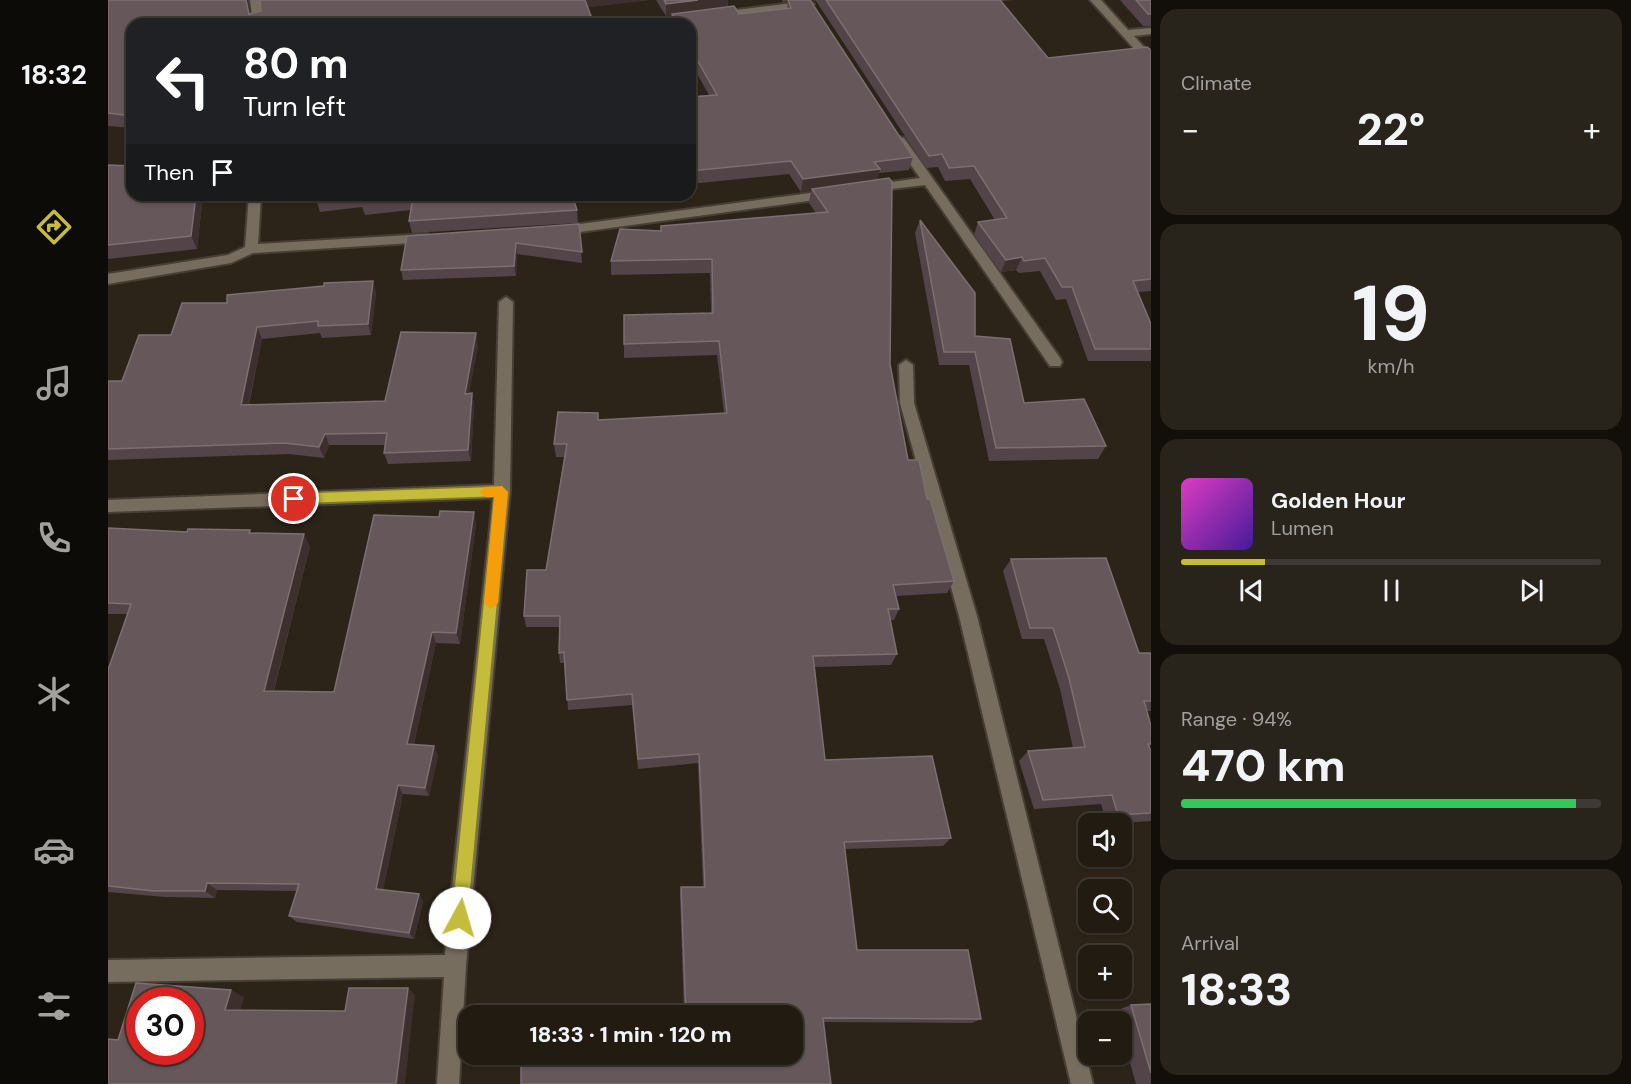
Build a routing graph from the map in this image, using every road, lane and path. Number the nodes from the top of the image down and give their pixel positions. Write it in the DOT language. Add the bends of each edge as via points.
graph roads {
  1 [pos="255,0"];
  2 [pos="1095,0"];
  3 [pos="811,6"];
  4 [pos="257,18"];
  5 [pos="696,19"];
  6 [pos="1151,31"];
  7 [pos="1127,33"];
  8 [pos="1151,61"];
  9 [pos="893,132"];
  10 [pos="926,181"];
  11 [pos="255,201"];
  12 [pos="544,232"];
  13 [pos="438,238"];
  14 [pos="252,249"];
  15 [pos="108,279"];
  16 [pos="506,302"];
  17 [pos="1055,362"];
  18 [pos="906,364"];
  19 [pos="502,492"];
  20 [pos="108,506"];
  21 [pos="455,966"];
  22 [pos="108,971"];
  23 [pos="448,1084"];
  24 [pos="1082,1084"];
  1 -- 4 [label="street"];
  2 -- 7 [label="street"];
  3 -- 5 [label="street"];
  6 -- 7 [label="street"];
  7 -- 8 [label="street"];
  9 -- 10 [label="street"];
  10 -- 12 [label="street"];
  10 -- 17 [label="street"];
  11 -- 14 [label="street"];
  13 -- 14 [label="street"];
  14 -- 15 [label="street" via="231,260"];
  16 -- 19 [label="street"];
  18 -- 24 [label="street" via="907,403 968,616"];
  19 -- 20 [label="street"];
  19 -- 21 [label="street"];
  21 -- 22 [label="street"];
  21 -- 23 [label="street"];
}
